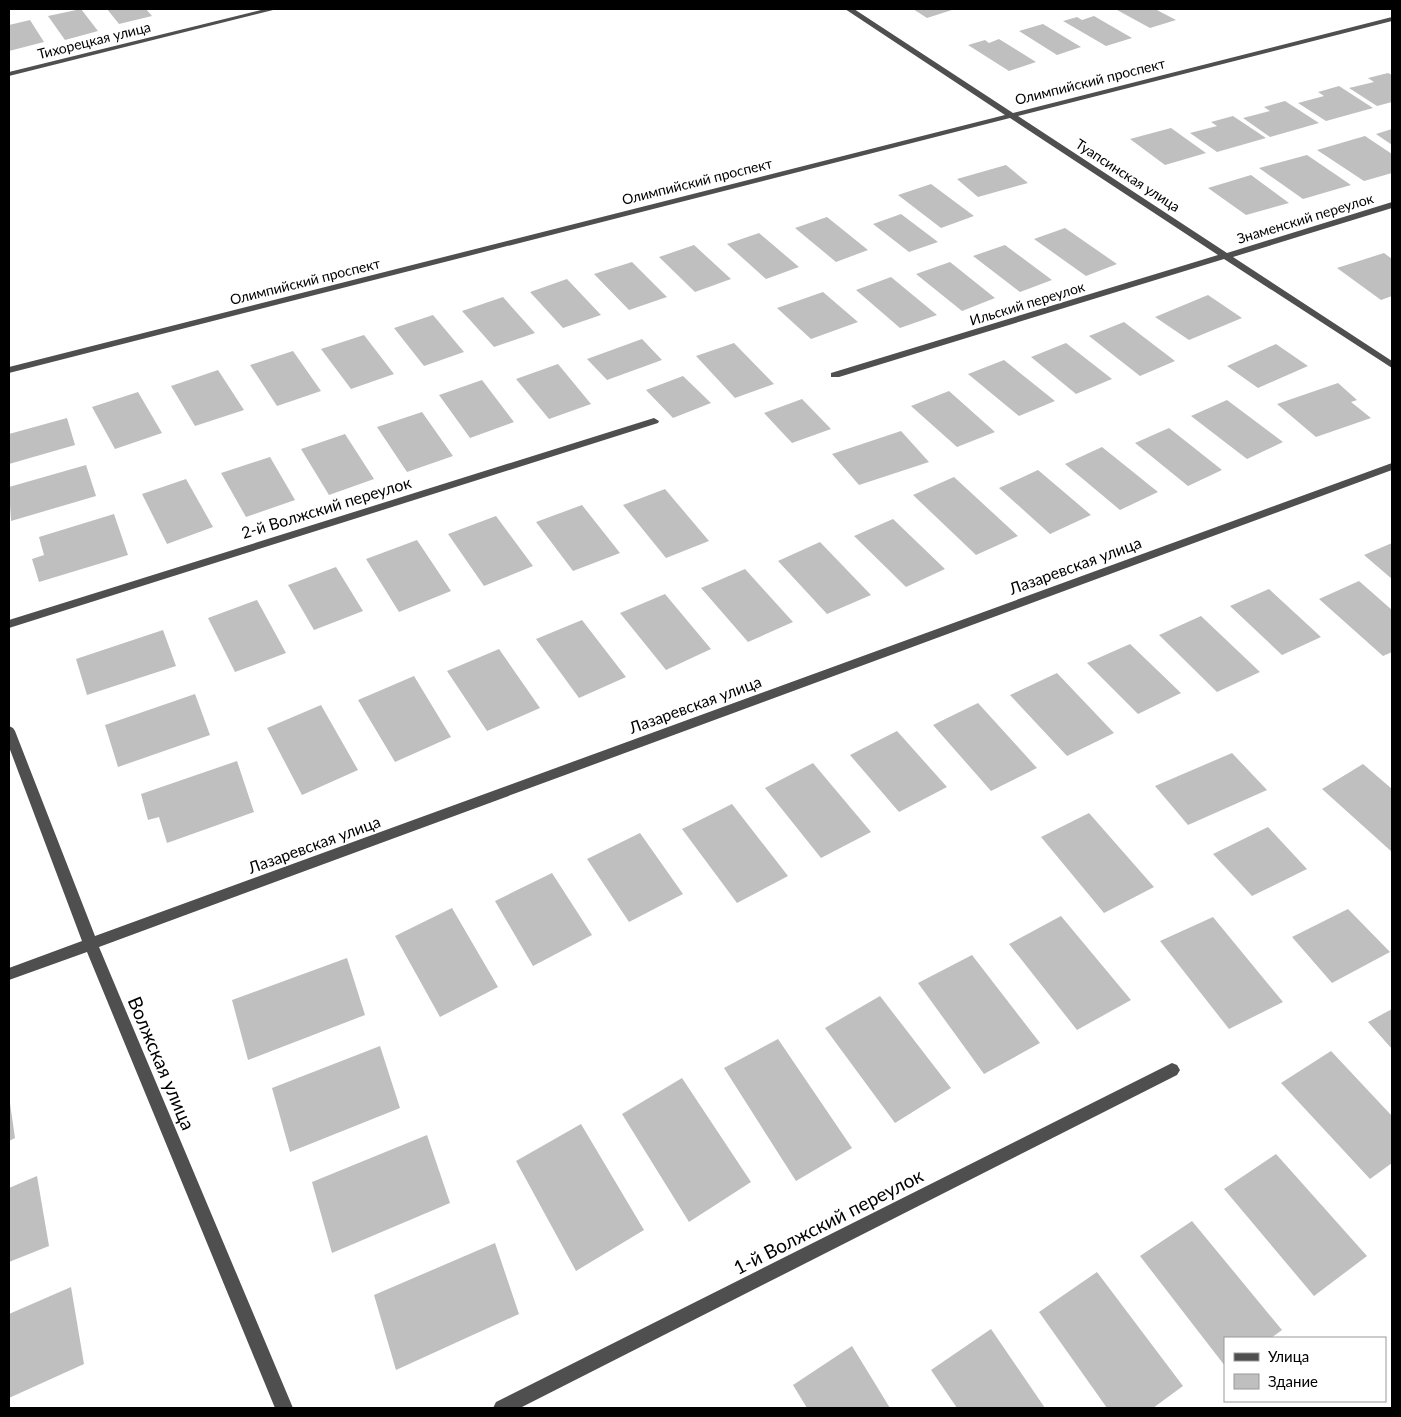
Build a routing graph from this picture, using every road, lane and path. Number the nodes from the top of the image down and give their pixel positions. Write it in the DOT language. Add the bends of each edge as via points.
graph roads {
  1 [pos="272,9"];
  2 [pos="849,9"];
  3 [pos="1392,18"];
  4 [pos="9,74"];
  5 [pos="1012,115"];
  6 [pos="1392,205"];
  7 [pos="1226,257"];
  8 [pos="1392,365"];
  9 [pos="9,370"];
  10 [pos="835,375"];
  11 [pos="654,421"];
  12 [pos="1392,466"];
  13 [pos="9,624"];
  14 [pos="9,731"];
  15 [pos="90,943"];
  16 [pos="9,974"];
  17 [pos="1172,1070"];
  18 [pos="284,1408"];
  19 [pos="502,1408"];
  1 -- 4 [label="street, Тихорецкая улица"];
  2 -- 5 [label="street, Туапсинская улица"];
  3 -- 5 [label="street, Олимпийский проспект"];
  5 -- 7 [label="street, Туапсинская улица"];
  5 -- 9 [label="street, Олимпийский проспект"];
  6 -- 7 [label="street, Знаменский переулок"];
  7 -- 8 [label="street, Туапсинская улица"];
  7 -- 10 [label="street, Ильский переулок"];
  11 -- 13 [label="street, 2-й Волжский переулок"];
  12 -- 15 [label="street, Лазаревская улица"];
  14 -- 15 [label="street, Волжская улица"];
  15 -- 16 [label="street, Лазаревская улица"];
  15 -- 18 [label="street, Волжская улица"];
  17 -- 19 [label="street, 1-й Волжский переулок"];
}
